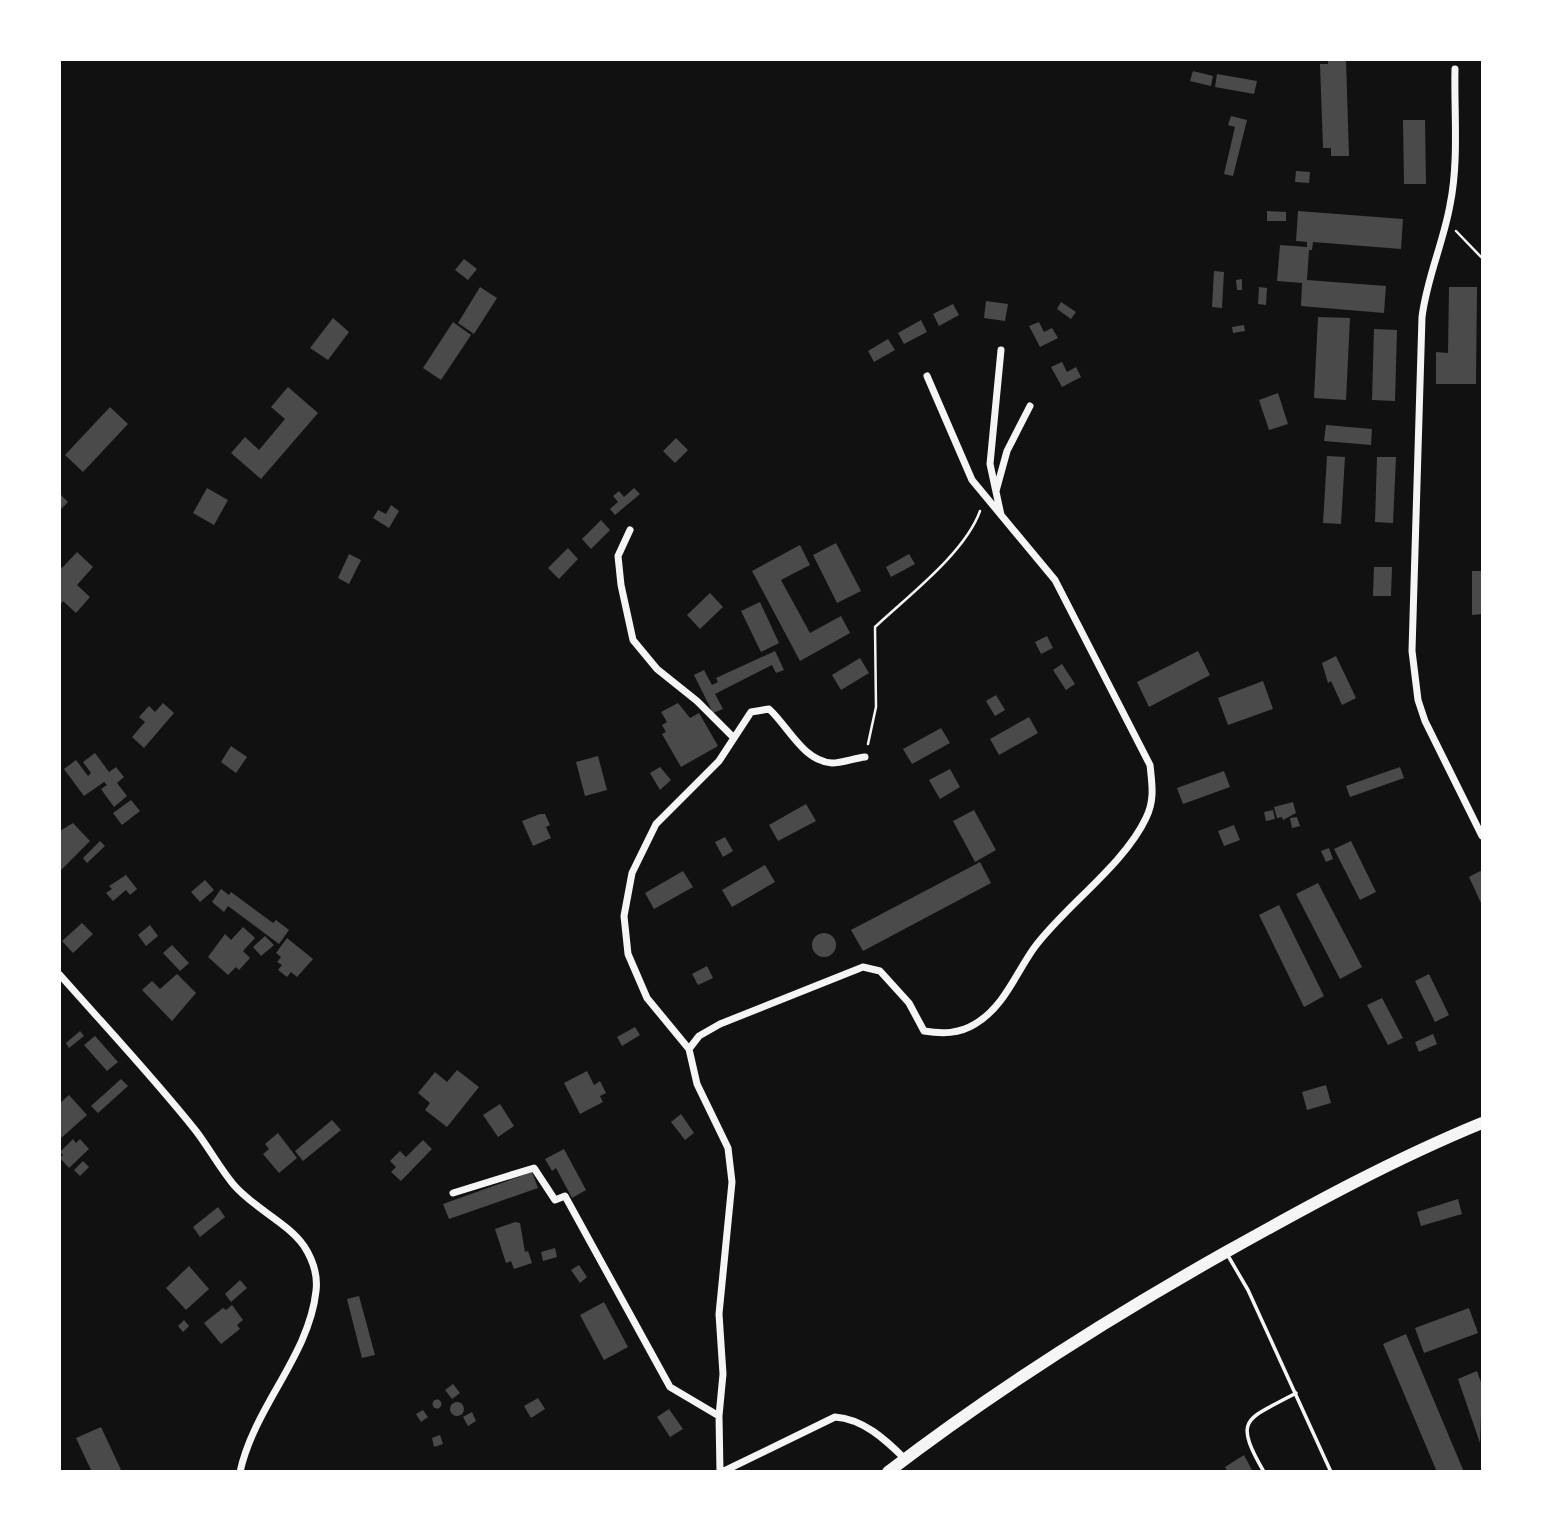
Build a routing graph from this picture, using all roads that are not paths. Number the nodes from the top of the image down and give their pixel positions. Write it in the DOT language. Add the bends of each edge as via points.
graph roads {
  1 [pos="1455,69"];
  2 [pos="1001,350"];
  3 [pos="927,376"];
  4 [pos="1030,406"];
  5 [pos="996,491"];
  6 [pos="1002,519"];
  7 [pos="630,530"];
  8 [pos="733,737"];
  9 [pos="865,757"];
  10 [pos="1482,836"];
  11 [pos="60,975"];
  12 [pos="689,1049"];
  13 [pos="1482,1123"];
  14 [pos="453,1193"];
  15 [pos="1226,1252"];
  16 [pos="1296,1393"];
  17 [pos="719,1416"];
  18 [pos="905,1458"];
  19 [pos="240,1472"];
  20 [pos="721,1472"];
  21 [pos="888,1472"];
  22 [pos="1264,1472"];
  23 [pos="1331,1472"];
  1 -- 10 [label="street" via="1454,179 1422,317 1412,651 1425,721"];
  2 -- 5 [label="street" via="990,464"];
  3 -- 6 [label="street" via="972,480"];
  4 -- 5 [label="street" via="1007,451"];
  5 -- 6 [label="street"];
  6 -- 12 [label="street" via="1055,580 1150,765 1153,800 1146,820 1035,947 1005,996 976,1024 945,1035 924,1031 909,1003 880,971 863,967 720,1024 699,1036"];
  7 -- 8 [label="street" via="618,556 633,640 657,669"];
  8 -- 9 [label="street" via="751,712 769,709 802,748 831,763"];
  8 -- 12 [label="street" via="719,761 656,824 632,873 624,916 628,954 647,998"];
  11 -- 19 [label="street" via="176,1107 232,1184 257,1209 297,1237 314,1264 317,1288 305,1336 261,1413"];
  12 -- 17 [label="street" via="697,1084 728,1148 733,1182 719,1314 723,1374"];
  13 -- 15 [label="highway" via="1363,1178"];
  14 -- 17 [label="street" via="534,1168 555,1200 565,1196 572,1204 670,1388"];
  15 -- 16 [label="lane"];
  15 -- 18 [label="highway" via="1103,1323"];
  16 -- 22 [label="lane" via="1258,1413 1248,1424 1245,1436"];
  16 -- 23 [label="lane"];
  17 -- 20 [label="street"];
  18 -- 20 [label="street" via="851,1418 835,1417"];
  18 -- 21 [label="highway"];
}
